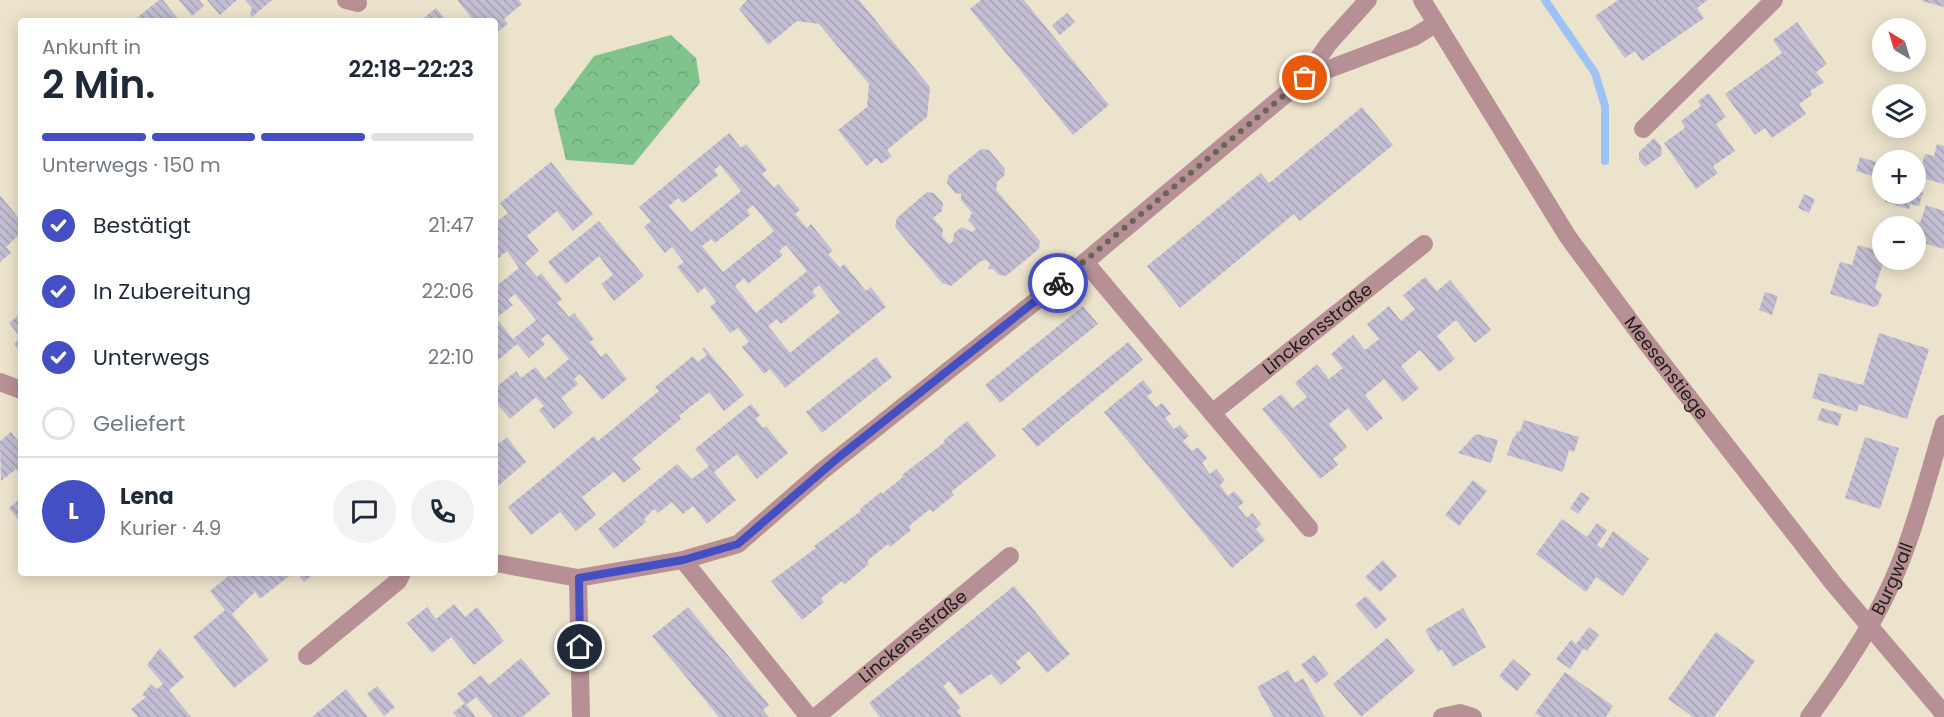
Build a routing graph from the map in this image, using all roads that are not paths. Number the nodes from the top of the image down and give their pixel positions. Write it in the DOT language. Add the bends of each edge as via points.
graph roads {
  1 [pos="1368,0"];
  2 [pos="1422,0"];
  3 [pos="1774,0"];
  4 [pos="1435,24"];
  5 [pos="1305,78"];
  6 [pos="1643,129"];
  7 [pos="1424,244"];
  8 [pos="1085,262"];
  9 [pos="0,382"];
  10 [pos="18,389"];
  11 [pos="1212,413"];
  12 [pos="1944,424"];
  13 [pos="1309,528"];
  14 [pos="1010,556"];
  15 [pos="683,560"];
  16 [pos="498,564"];
  17 [pos="400,576"];
  18 [pos="579,578"];
  19 [pos="1869,627"];
  20 [pos="307,657"];
  21 [pos="1944,714"];
  22 [pos="581,717"];
  23 [pos="810,717"];
  24 [pos="816,717"];
  25 [pos="1442,717"];
  26 [pos="1473,717"];
  27 [pos="1809,717"];
  1 -- 5 [label="street" via="1329,43"];
  2 -- 4 [label="street, Meesenstiege"];
  3 -- 6 [label="street"];
  4 -- 5 [label="street" via="1414,37"];
  4 -- 19 [label="street, Meesenstiege" via="1568,237"];
  5 -- 8 [label="street"];
  7 -- 11 [label="street, Linckensstraße"];
  8 -- 11 [label="street"];
  8 -- 15 [label="street" via="945,371 738,544"];
  9 -- 10 [label="street"];
  11 -- 13 [label="street"];
  12 -- 19 [label="street, Burgwall" via="1909,539 1886,597"];
  14 -- 24 [label="street, Linckensstraße"];
  15 -- 18 [label="street"];
  15 -- 23 [label="street"];
  16 -- 18 [label="street"];
  17 -- 20 [label="street"];
  18 -- 22 [label="street"];
  19 -- 21 [label="street, Meesenstiege"];
  19 -- 27 [label="street, Burgwall"];
  25 -- 26 [label="street" via="1460,712"];
}
